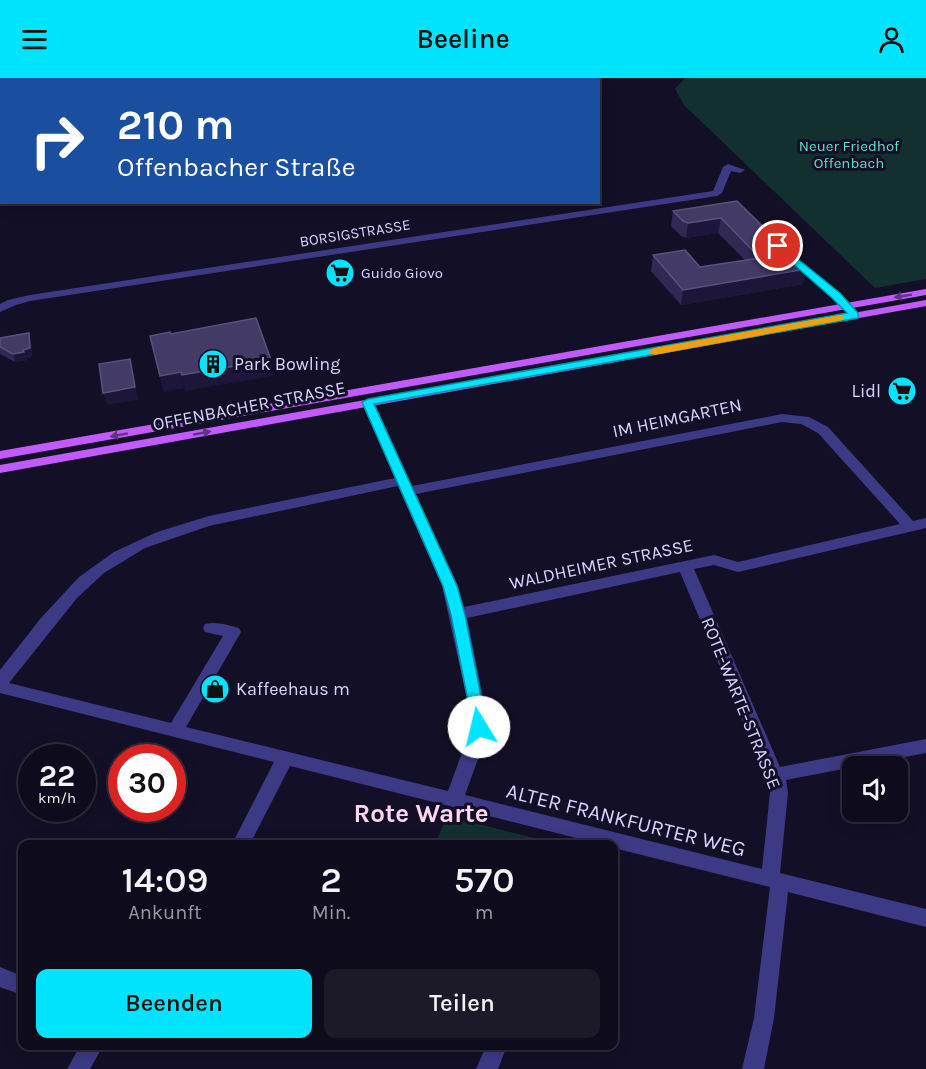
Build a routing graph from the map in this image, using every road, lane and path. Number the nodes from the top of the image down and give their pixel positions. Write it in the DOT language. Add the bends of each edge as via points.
graph roads {
  1 [pos="740,170"];
  2 [pos="717,193"];
  3 [pos="728,203"];
  4 [pos="778,246"];
  5 [pos="926,292"];
  6 [pos="926,303"];
  7 [pos="845,305"];
  8 [pos="0,309"];
  9 [pos="855,315"];
  10 [pos="368,402"];
  11 [pos="0,455"];
  12 [pos="0,469"];
  13 [pos="407,486"];
  14 [pos="926,523"];
  15 [pos="910,527"];
  16 [pos="685,566"];
  17 [pos="458,615"];
  18 [pos="211,628"];
  19 [pos="0,682"];
  20 [pos="0,687"];
  21 [pos="175,731"];
  22 [pos="926,746"];
  23 [pos="285,759"];
  24 [pos="774,775"];
  25 [pos="454,800"];
  26 [pos="583,839"];
  27 [pos="243,840"];
  28 [pos="618,846"];
  29 [pos="775,880"];
  30 [pos="926,918"];
  31 [pos="0,977"];
  32 [pos="18,984"];
  33 [pos="90,1050"];
  34 [pos="495,1050"];
  35 [pos="78,1069"];
  36 [pos="487,1069"];
  37 [pos="753,1069"];
  1 -- 2 [label="street" via="728,167"];
  2 -- 3 [label="street"];
  2 -- 8 [label="street, BORSIGSTRASSE" via="30,297"];
  4 -- 7 [label="street"];
  5 -- 7 [label="main road, OFFENBACHER STRASSE, one-way"];
  6 -- 9 [label="main road, OFFENBACHER STRASSE"];
  7 -- 9 [label="street"];
  7 -- 11 [label="main road, OFFENBACHER STRASSE, one-way"];
  9 -- 10 [label="main road, OFFENBACHER STRASSE"];
  12 -- 10 [label="main road, OFFENBACHER STRASSE, one-way"];
  10 -- 13 [label="street"];
  13 -- 15 [label="street, IM HEIMGARTEN" via="789,418 810,422 823,430"];
  13 -- 17 [label="street" via="450,586"];
  13 -- 19 [label="street, IM HEIMGARTEN" via="218,519 139,545 109,562 84,583"];
  14 -- 15 [label="street, WALDHEIMER STRASSE"];
  15 -- 16 [label="street, WALDHEIMER STRASSE" via="738,567 714,560"];
  16 -- 17 [label="street, WALDHEIMER STRASSE"];
  16 -- 24 [label="street, ROTE-WARTE-STRASSE"];
  17 -- 25 [label="street" via="480,722"];
  18 -- 21 [label="street" via="233,632"];
  20 -- 21 [label="street, ALTER FRANKFURTER WEG"];
  21 -- 23 [label="street, ALTER FRANKFURTER WEG"];
  22 -- 24 [label="street"];
  23 -- 25 [label="street, ALTER FRANKFURTER WEG"];
  23 -- 27 [label="street"];
  24 -- 29 [label="street, ROTE-WARTE-STRASSE" via="780,793"];
  25 -- 26 [label="street, ALTER FRANKFURTER WEG"];
  28 -- 29 [label="street, ALTER FRANKFURTER WEG"];
  29 -- 30 [label="street, ALTER FRANKFURTER WEG"];
  29 -- 37 [label="street, ROTE-WARTE-STRASSE" via="764,1018"];
  31 -- 32 [label="street"];
  33 -- 35 [label="street"];
  34 -- 36 [label="street"];
}
